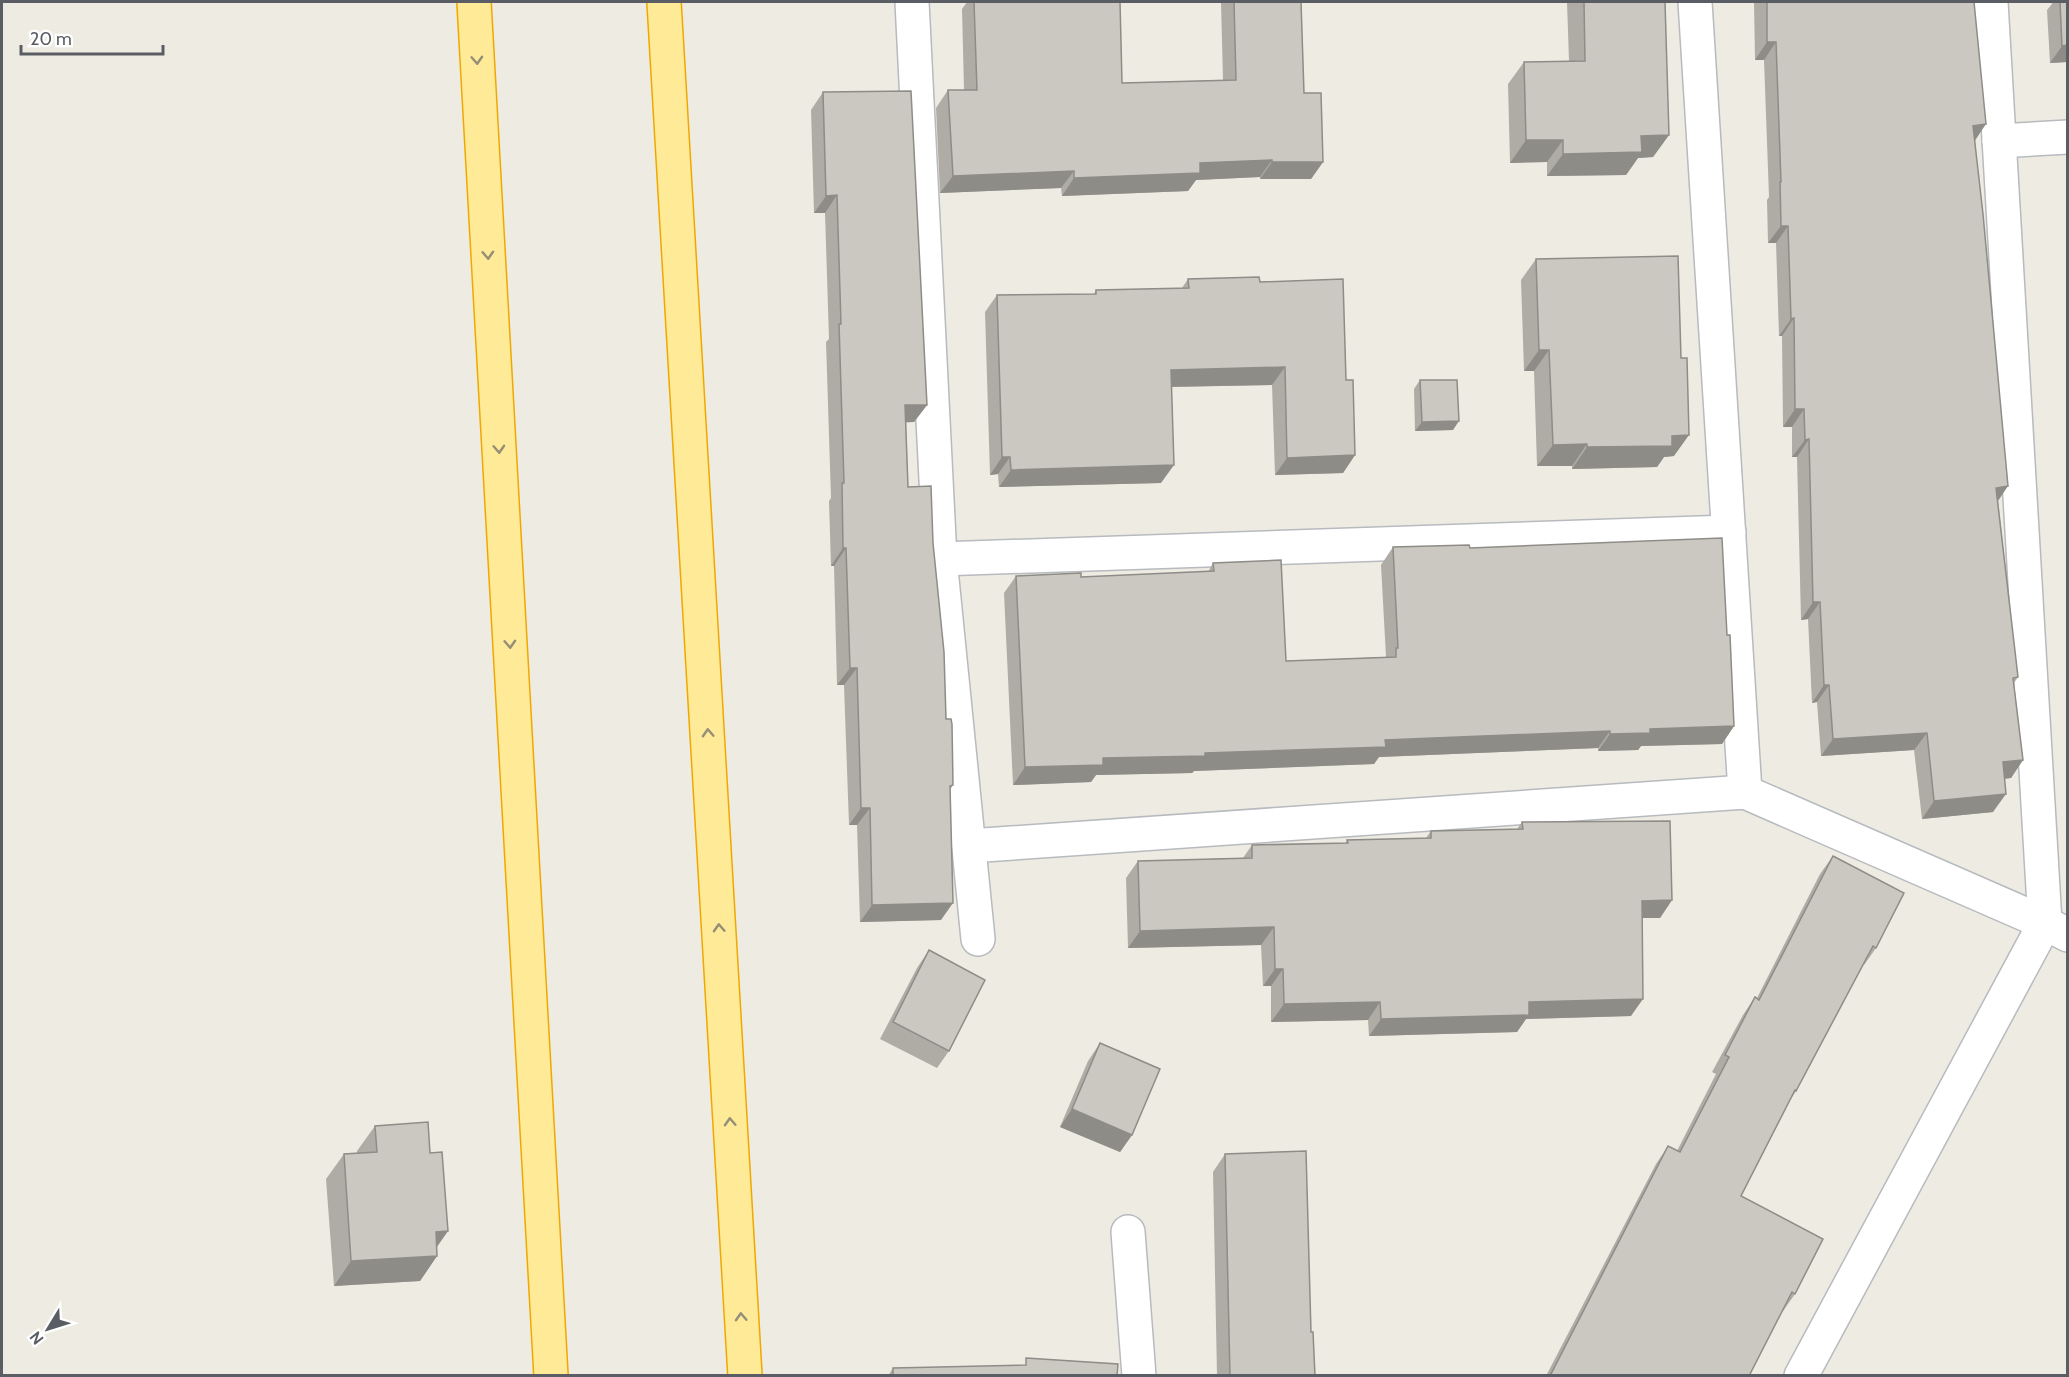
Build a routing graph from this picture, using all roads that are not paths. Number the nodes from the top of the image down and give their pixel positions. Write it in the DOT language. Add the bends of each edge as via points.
graph roads {
  1 [pos="474,2"];
  2 [pos="664,2"];
  3 [pos="912,2"];
  4 [pos="1695,2"];
  5 [pos="1990,2"];
  6 [pos="2067,137"];
  7 [pos="1999,141"];
  8 [pos="1729,532"];
  9 [pos="940,559"];
  10 [pos="1745,792"];
  11 [pos="969,846"];
  12 [pos="2056,929"];
  13 [pos="978,939"];
  14 [pos="1128,1232"];
  15 [pos="551,1376"];
  16 [pos="745,1376"];
  17 [pos="1139,1376"];
  18 [pos="1801,1376"];
  1 -- 15 [label="highway, one-way"];
  16 -- 2 [label="highway, one-way"];
  3 -- 9 [label="street"];
  4 -- 8 [label="street"];
  5 -- 7 [label="street"];
  6 -- 7 [label="street"];
  7 -- 12 [label="street"];
  8 -- 9 [label="street"];
  8 -- 10 [label="street"];
  9 -- 11 [label="street"];
  10 -- 11 [label="street"];
  10 -- 12 [label="street"];
  11 -- 13 [label="street"];
  12 -- 18 [label="street"];
  14 -- 17 [label="street"];
}
